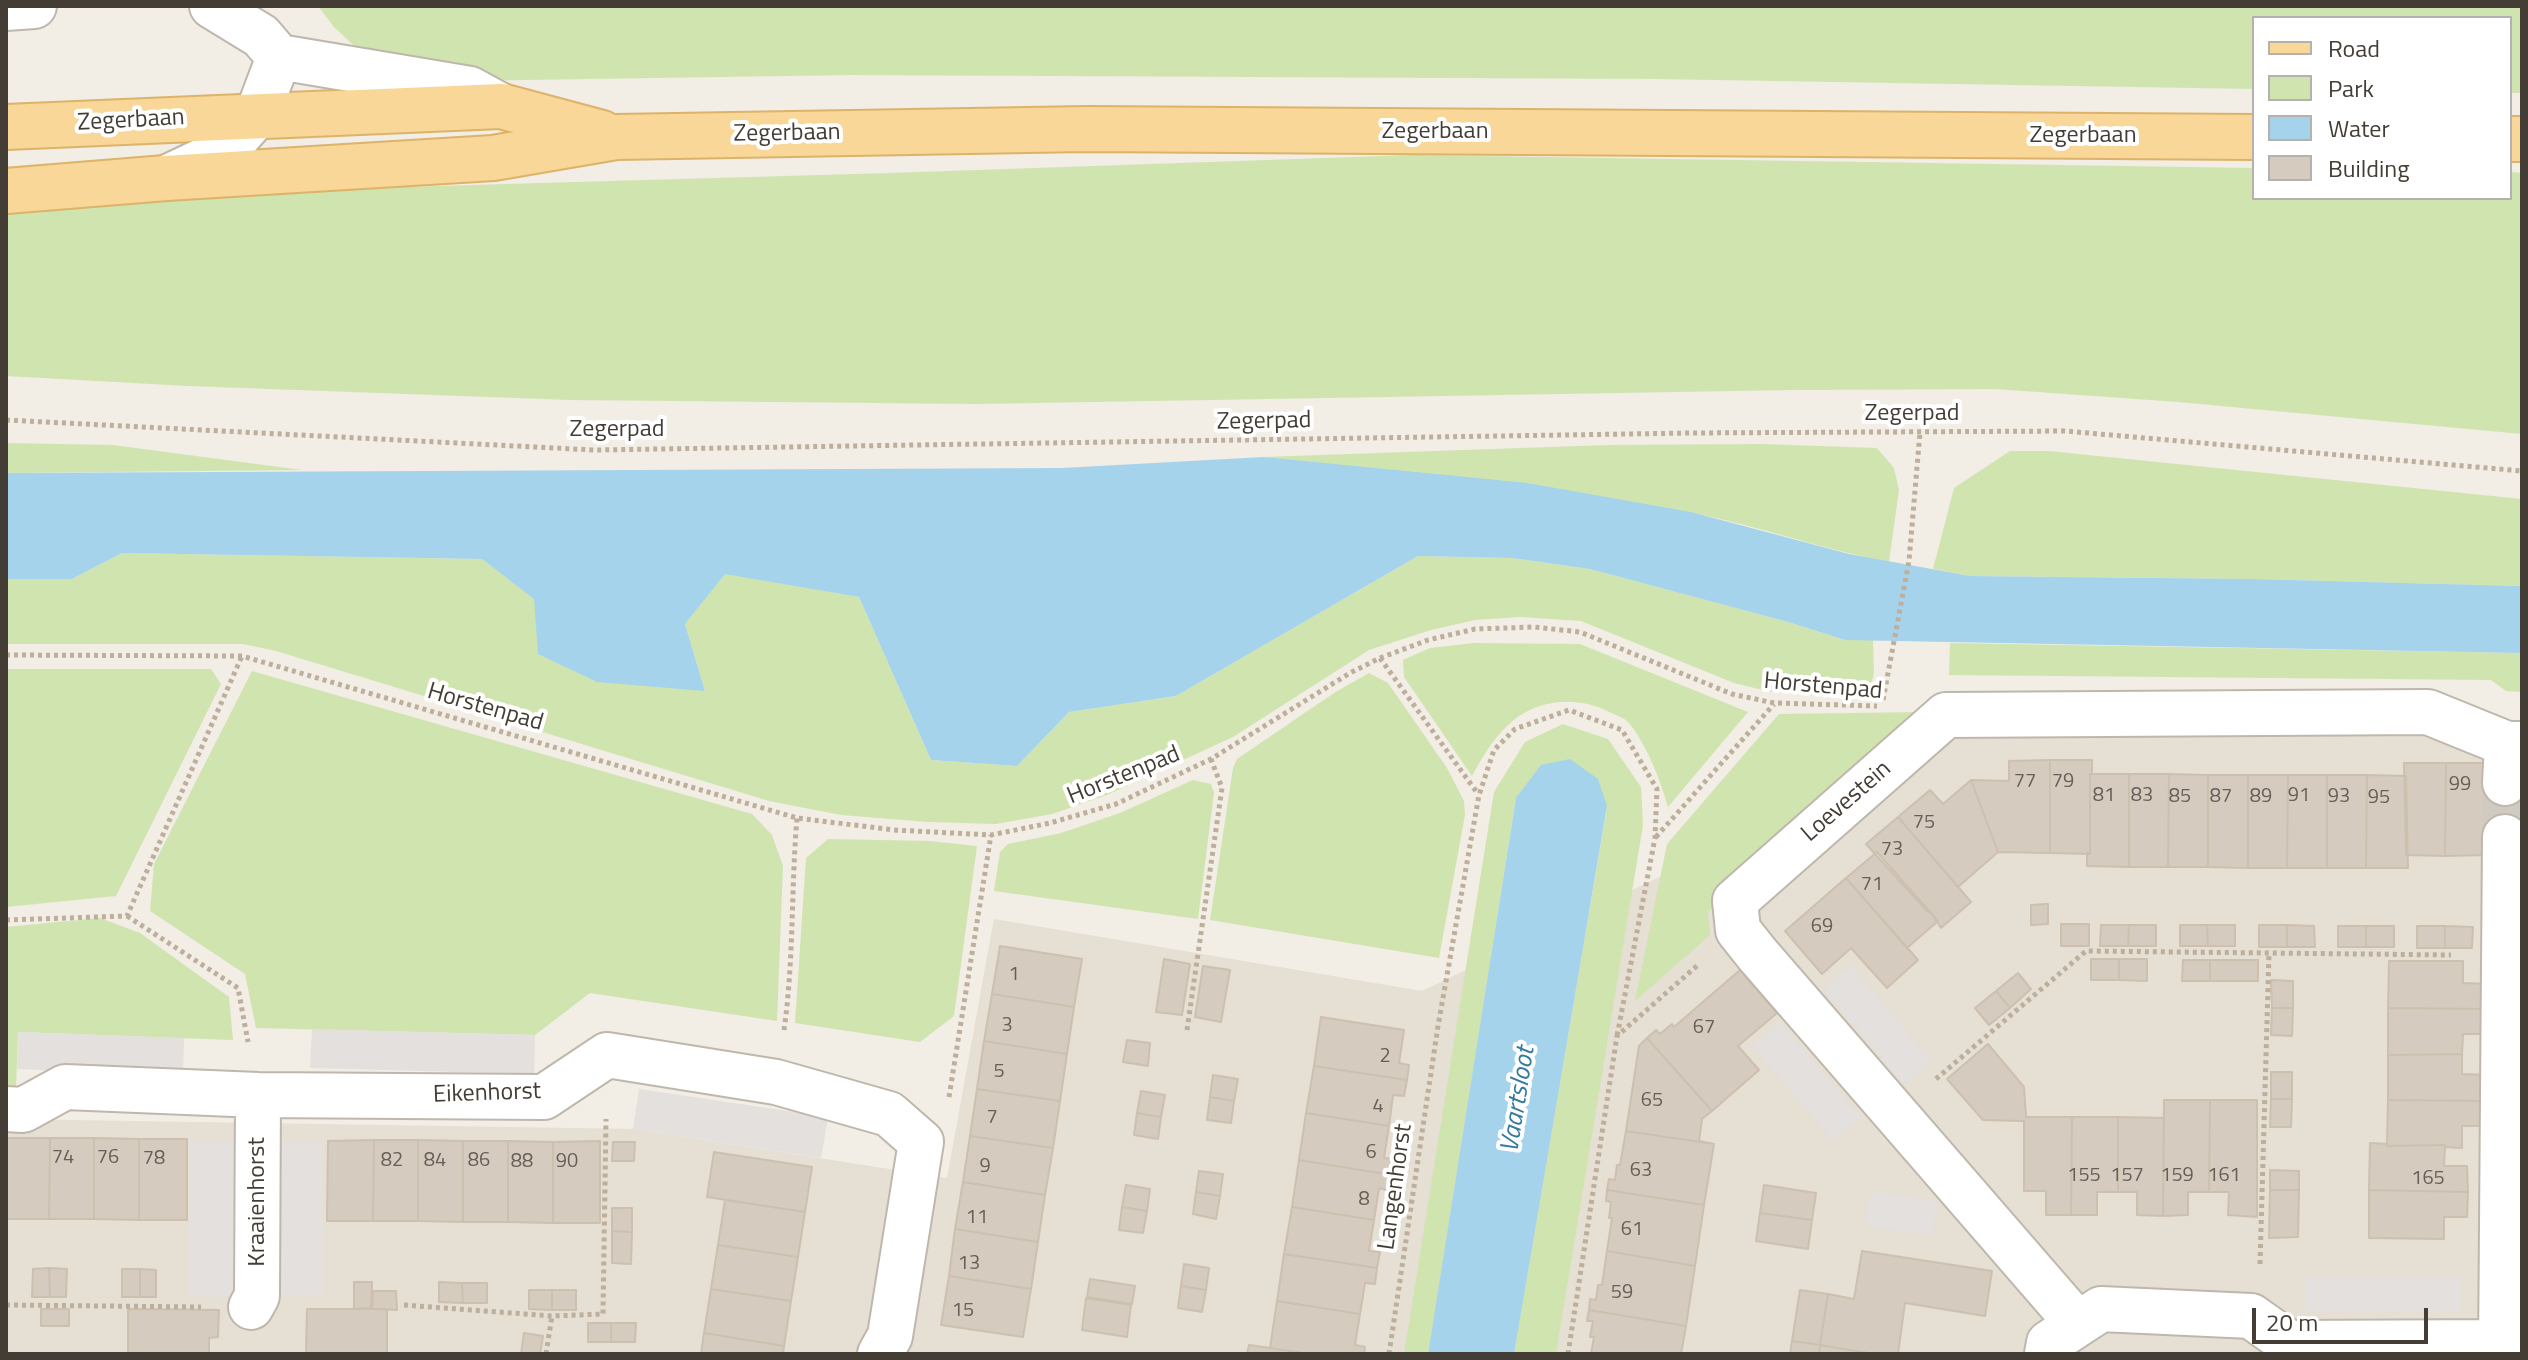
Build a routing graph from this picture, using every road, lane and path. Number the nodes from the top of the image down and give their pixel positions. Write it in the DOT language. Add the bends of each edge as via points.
graph roads {
  1 [pos="34,6"];
  2 [pos="212,6"];
  3 [pos="6,8"];
  4 [pos="279,57"];
  5 [pos="501,106"];
  6 [pos="257,115"];
  7 [pos="6,127"];
  8 [pos="616,137"];
  9 [pos="2252,137"];
  10 [pos="166,178"];
  11 [pos="6,191"];
  12 [pos="6,420"];
  13 [pos="1920,432"];
  14 [pos="2522,471"];
  15 [pos="6,655"];
  16 [pos="242,656"];
  17 [pos="1380,658"];
  18 [pos="1887,681"];
  19 [pos="1774,703"];
  20 [pos="1946,715"];
  21 [pos="2511,757"];
  22 [pos="1211,759"];
  23 [pos="1479,795"];
  24 [pos="797,818"];
  25 [pos="991,835"];
  26 [pos="2505,837"];
  27 [pos="1655,838"];
  28 [pos="127,916"];
  29 [pos="6,920"];
  30 [pos="2269,953"];
  31 [pos="2502,955"];
  32 [pos="1686,975"];
  33 [pos="1187,1030"];
  34 [pos="1617,1036"];
  35 [pos="577,1074"];
  36 [pos="776,1082"];
  37 [pos="258,1095"];
  38 [pos="6,1109"];
  39 [pos="1896,1114"];
  40 [pos="921,1142"];
  41 [pos="6,1305"];
  42 [pos="404,1305"];
  43 [pos="251,1307"];
  44 [pos="552,1316"];
  45 [pos="2258,1321"];
  46 [pos="2077,1323"];
  47 [pos="2508,1343"];
  48 [pos="546,1354"];
  49 [pos="880,1354"];
  50 [pos="1389,1354"];
  51 [pos="1568,1354"];
  52 [pos="2047,1354"];
  1 -- 3 [label="street"];
  2 -- 4 [label="street" via="261,36"];
  4 -- 5 [label="street, Zegerbaan" via="470,89"];
  4 -- 6 [label="street, Zegerbaan"];
  5 -- 6 [label="main road, Zegerbaan"];
  5 -- 8 [label="main road, Zegerbaan"];
  6 -- 7 [label="main road, Zegerbaan"];
  6 -- 10 [label="street, Zegerbaan" via="227,149"];
  8 -- 9 [label="main road, Zegerbaan" via="1103,129"];
  8 -- 10 [label="main road, Zegerbaan" via="493,158"];
  10 -- 11 [label="main road, Zegerbaan"];
  12 -- 13 [label="path, Zegerpad" via="594,450"];
  13 -- 14 [label="path, Zegerpad" via="2065,431"];
  13 -- 18 [label="path" via="1909,561"];
  15 -- 16 [label="path, Horstenpad"];
  16 -- 24 [label="path, Horstenpad"];
  16 -- 28 [label="path"];
  17 -- 19 [label="path, Horstenpad" via="1475,629 1580,632 1732,694"];
  17 -- 22 [label="path, Horstenpad"];
  17 -- 23 [label="path"];
  19 -- 20 [label="path, Horstenpad" via="1881,706 1911,721"];
  19 -- 27 [label="path"];
  20 -- 21 [label="street" via="2428,712"];
  20 -- 39 [label="street, Loevestein" via="1735,901 1738,930"];
  22 -- 25 [label="path, Horstenpad" via="1116,804"];
  22 -- 33 [label="path" via="1222,788"];
  23 -- 27 [label="path, Langenhorst" via="1494,750 1515,729 1569,710 1622,730 1657,789"];
  23 -- 50 [label="path, Langenhorst"];
  24 -- 25 [label="path, Horstenpad"];
  24 -- 36 [label="path" via="788,1000"];
  25 -- 40 [label="path" via="946,1121"];
  26 -- 31 [label="street"];
  27 -- 34 [label="path, Langenhorst"];
  28 -- 29 [label="path"];
  28 -- 37 [label="path" via="238,988"];
  30 -- 31 [label="path"];
  30 -- 39 [label="path" via="2086,951"];
  30 -- 45 [label="path"];
  31 -- 47 [label="street"];
  32 -- 34 [label="path"];
  34 -- 51 [label="path"];
  35 -- 36 [label="street, Eikenhorst" via="607,1055"];
  35 -- 37 [label="street, Eikenhorst" via="544,1097"];
  35 -- 44 [label="path" via="606,1116 603,1314"];
  36 -- 40 [label="street, Eikenhorst" via="889,1114"];
  37 -- 38 [label="street, Eikenhorst" via="65,1087 23,1110"];
  37 -- 43 [label="street, Kraaienhorst" via="257,1296"];
  39 -- 46 [label="street, Loevestein"];
  40 -- 49 [label="street" via="890,1336"];
  41 -- 43 [label="path"];
  42 -- 44 [label="path"];
  44 -- 48 [label="path"];
  45 -- 46 [label="street" via="2251,1316 2101,1309"];
  45 -- 47 [label="street" via="2289,1343"];
  46 -- 52 [label="street" via="2049,1343"];
}
